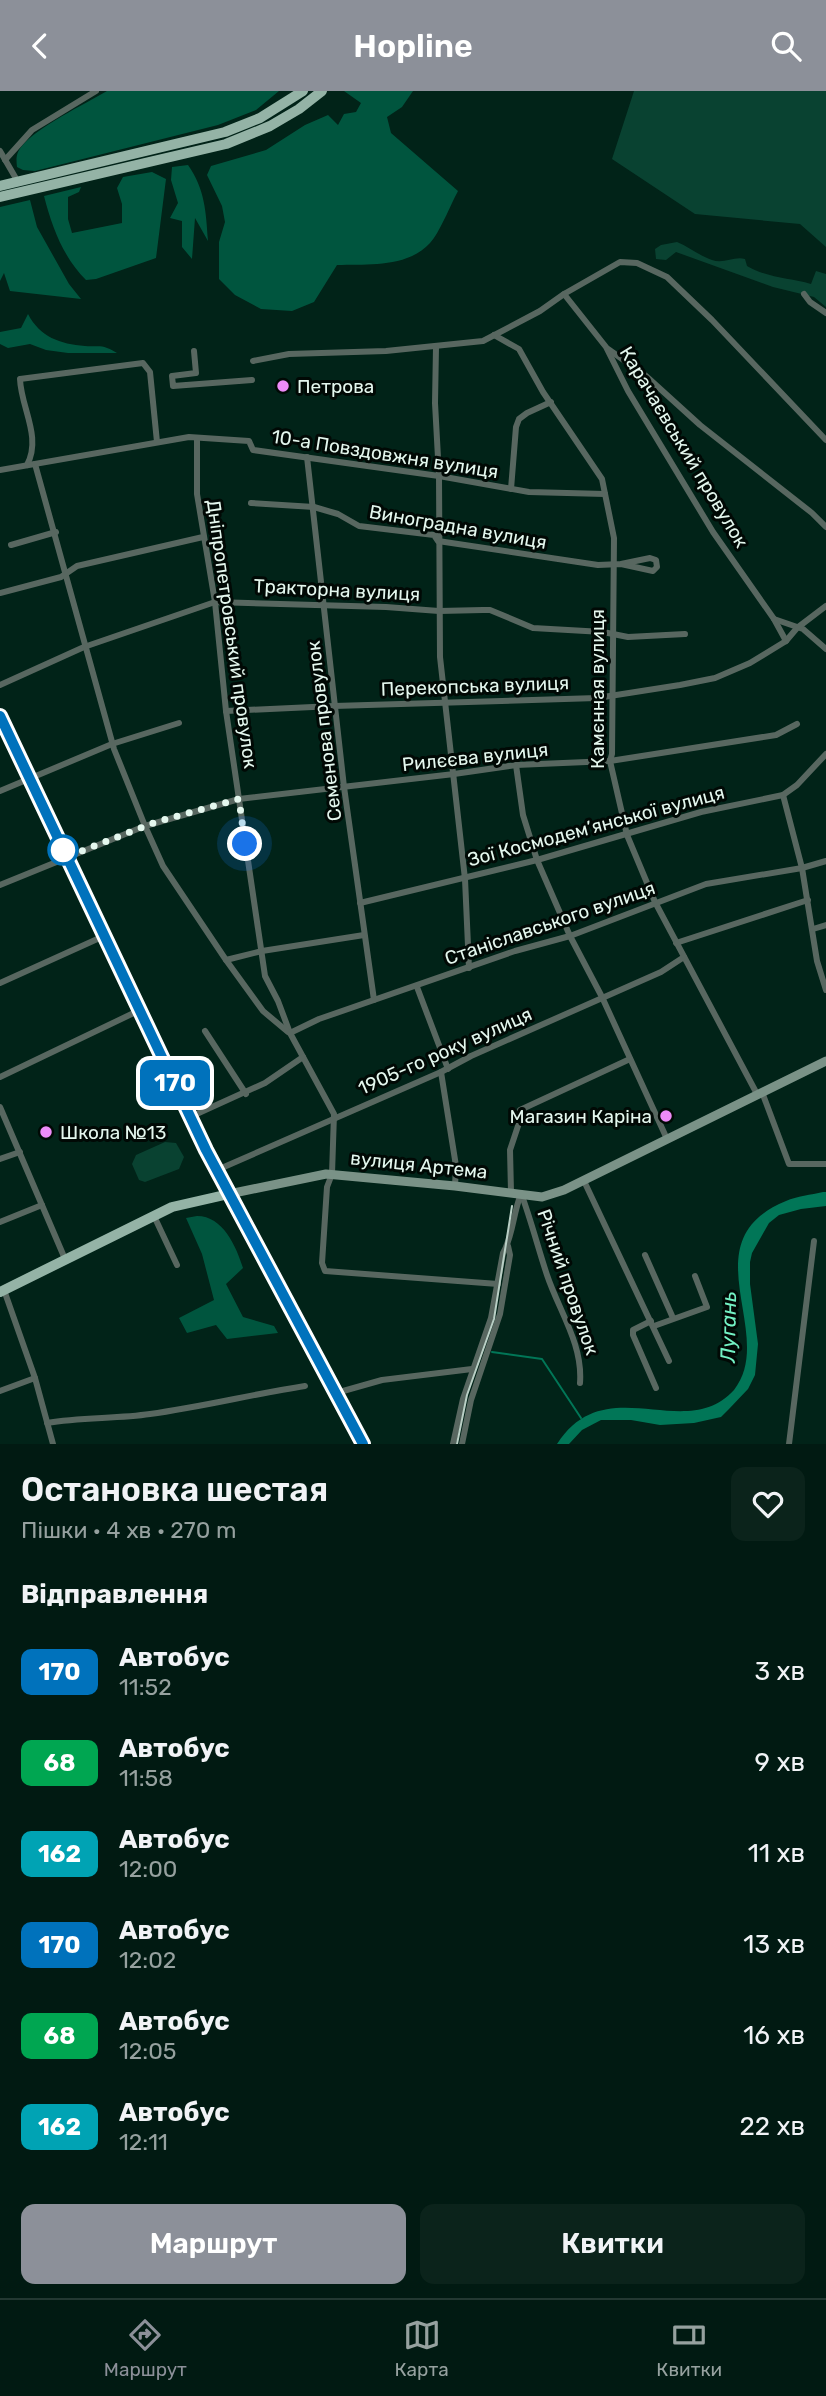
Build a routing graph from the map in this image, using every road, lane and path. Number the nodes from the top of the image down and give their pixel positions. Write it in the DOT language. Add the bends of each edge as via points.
graph roads {
  1 [pos="96,91"];
  2 [pos="303,91"];
  3 [pos="322,91"];
  4 [pos="0,151"];
  5 [pos="5,160"];
  6 [pos="18,182"];
  7 [pos="0,186"];
  8 [pos="0,197"];
  9 [pos="564,294"];
  10 [pos="804,294"];
  11 [pos="826,313"];
  12 [pos="494,335"];
  13 [pos="436,347"];
  14 [pos="606,348"];
  15 [pos="194,352"];
  16 [pos="253,361"];
  17 [pos="253,380"];
  18 [pos="551,402"];
  19 [pos="197,438"];
  20 [pos="826,440"];
  21 [pos="157,442"];
  22 [pos="307,457"];
  23 [pos="31,465"];
  24 [pos="0,470"];
  25 [pos="439,475"];
  26 [pos="511,489"];
  27 [pos="605,494"];
  28 [pos="251,503"];
  29 [pos="314,507"];
  30 [pos="826,527"];
  31 [pos="56,532"];
  32 [pos="203,537"];
  33 [pos="438,541"];
  34 [pos="12,545"];
  35 [pos="617,565"];
  36 [pos="65,574"];
  37 [pos="0,593"];
  38 [pos="215,602"];
  39 [pos="326,606"];
  40 [pos="826,606"];
  41 [pos="439,611"];
  42 [pos="774,619"];
  43 [pos="797,628"];
  44 [pos="612,634"];
  45 [pos="685,635"];
  46 [pos="786,641"];
  47 [pos="84,647"];
  48 [pos="826,649"];
  49 [pos="0,685"];
  50 [pos="612,696"];
  51 [pos="445,703"];
  52 [pos="334,706"];
  53 [pos="226,711"];
  54 [pos="0,716"];
  55 [pos="179,723"];
  56 [pos="797,724"];
  57 [pos="112,744"];
  58 [pos="826,754"];
  59 [pos="610,761"];
  60 [pos="516,765"];
  61 [pos="454,774"];
  62 [pos="30,779"];
  63 [pos="344,787"];
  64 [pos="0,791"];
  65 [pos="783,795"];
  66 [pos="239,799"];
  67 [pos="145,826"];
  68 [pos="627,835"];
  69 [pos="66,857"];
  70 [pos="537,860"];
  71 [pos="826,861"];
  72 [pos="802,868"];
  73 [pos="465,879"];
  74 [pos="0,885"];
  75 [pos="808,900"];
  76 [pos="655,902"];
  77 [pos="360,903"];
  78 [pos="826,925"];
  79 [pos="813,929"];
  80 [pos="364,935"];
  81 [pos="104,936"];
  82 [pos="570,936"];
  83 [pos="676,943"];
  84 [pos="262,951"];
  85 [pos="684,957"];
  86 [pos="226,960"];
  87 [pos="469,968"];
  88 [pos="0,983"];
  89 [pos="416,987"];
  90 [pos="826,990"];
  91 [pos="602,997"];
  92 [pos="374,1000"];
  93 [pos="140,1010"];
  94 [pos="205,1031"];
  95 [pos="290,1033"];
  96 [pos="303,1057"];
  97 [pos="630,1059"];
  98 [pos="826,1061"];
  99 [pos="444,1070"];
  100 [pos="0,1077"];
  101 [pos="246,1094"];
  102 [pos="761,1094"];
  103 [pos="0,1107"];
  104 [pos="190,1117"];
  105 [pos="333,1118"];
  106 [pos="667,1139"];
  107 [pos="20,1152"];
  108 [pos="0,1159"];
  109 [pos="826,1164"];
  110 [pos="217,1170"];
  111 [pos="332,1174"];
  112 [pos="584,1181"];
  113 [pos="455,1186"];
  114 [pos="516,1192"];
  115 [pos="229,1194"];
  116 [pos="42,1205"];
  117 [pos="154,1216"];
  118 [pos="0,1222"];
  119 [pos="814,1241"];
  120 [pos="508,1245"];
  121 [pos="645,1255"];
  122 [pos="65,1259"];
  123 [pos="177,1265"];
  124 [pos="695,1276"];
  125 [pos="498,1284"];
  126 [pos="2,1291"];
  127 [pos="673,1318"];
  128 [pos="653,1323"];
  129 [pos="670,1361"];
  130 [pos="472,1369"];
  131 [pos="35,1378"];
  132 [pos="580,1383"];
  133 [pos="304,1386"];
  134 [pos="656,1388"];
  135 [pos="0,1391"];
  136 [pos="336,1393"];
  137 [pos="47,1423"];
  138 [pos="53,1444"];
  139 [pos="363,1444"];
  140 [pos="453,1444"];
  141 [pos="462,1444"];
  142 [pos="789,1444"];
  1 -- 5 [label="street" via="32,130"];
  2 -- 6 [label="main road" via="260,118 225,132"];
  3 -- 8 [label="main road" via="270,126 226,144"];
  4 -- 5 [label="street"];
  5 -- 6 [label="street"];
  6 -- 7 [label="main road"];
  9 -- 12 [label="street"];
  9 -- 14 [label="street, Карачаєвський провулок"];
  9 -- 20 [label="street" via="620,262 637,263 667,277"];
  10 -- 11 [label="street"];
  12 -- 13 [label="street" via="483,341"];
  12 -- 18 [label="street, Камєнная вулиця" via="519,349"];
  13 -- 16 [label="street" via="289,354"];
  13 -- 25 [label="street"];
  14 -- 30 [label="street" via="646,376"];
  14 -- 42 [label="street, Карачаєвський провулок" via="713,532"];
  15 -- 17 [label="street" via="196,373 172,376 173,386"];
  18 -- 26 [label="street" via="519,419"];
  18 -- 27 [label="street, Камєнная вулиця" via="603,479"];
  19 -- 21 [label="street, 10-а Повздовжня вулиця"];
  19 -- 22 [label="street, 10-а Повздовжня вулиця" via="249,441 253,450"];
  19 -- 32 [label="street, Дніпропетровський провулок"];
  21 -- 23 [label="street, 10-а Повздовжня вулиця"];
  21 -- 23 [label="street" via="150,372 144,363 20,379 34,453"];
  22 -- 25 [label="street, 10-а Повздовжня вулиця"];
  22 -- 29 [label="street, Семенова провулок"];
  23 -- 24 [label="street, 10-а Повздовжня вулиця"];
  23 -- 31 [label="street"];
  25 -- 26 [label="street, 10-а Повздовжня вулиця"];
  25 -- 33 [label="street"];
  26 -- 27 [label="street, 10-а Повздовжня вулиця"];
  27 -- 35 [label="street, Камєнная вулиця"];
  28 -- 29 [label="street, Виноградна вулиця"];
  29 -- 33 [label="street, Виноградна вулиця" via="359,526 434,535"];
  29 -- 39 [label="street, Семенова провулок"];
  31 -- 34 [label="street"];
  31 -- 36 [label="street"];
  32 -- 36 [label="street" via="77,566"];
  32 -- 38 [label="street, Дніпропетровський провулок"];
  33 -- 35 [label="street, Виноградна вулиця"];
  33 -- 41 [label="street"];
  35 -- 35 [label="street, Виноградна вулиця" via="653,571 657,568 656,560 650,558"];
  35 -- 44 [label="street, Камєнная вулиця"];
  36 -- 37 [label="street"];
  36 -- 47 [label="street"];
  38 -- 39 [label="street, Тракторна вулиця"];
  38 -- 47 [label="street, Тракторна вулиця"];
  38 -- 53 [label="street, Дніпропетровський провулок"];
  39 -- 41 [label="street, Тракторна вулиця"];
  39 -- 52 [label="street, Семенова провулок"];
  40 -- 43 [label="street, Перекопська вулиця"];
  41 -- 44 [label="street, Тракторна вулиця" via="490,610 533,628"];
  41 -- 51 [label="street"];
  42 -- 43 [label="street"];
  42 -- 46 [label="street, Карачаєвський провулок"];
  43 -- 46 [label="street, Перекопська вулиця"];
  43 -- 48 [label="street"];
  44 -- 45 [label="street, Тракторна вулиця"];
  44 -- 50 [label="street, Камєнная вулиця"];
  46 -- 50 [label="street, Перекопська вулиця" via="715,678"];
  47 -- 49 [label="street, Тракторна вулиця"];
  47 -- 57 [label="street"];
  50 -- 51 [label="street, Перекопська вулиця"];
  50 -- 59 [label="street, Камєнная вулиця"];
  51 -- 52 [label="street, Перекопська вулиця"];
  51 -- 61 [label="street"];
  52 -- 53 [label="street, Перекопська вулиця"];
  52 -- 63 [label="street, Семенова провулок"];
  53 -- 66 [label="street, Дніпропетровський провулок"];
  54 -- 62 [label="main road"];
  55 -- 57 [label="street"];
  56 -- 59 [label="street, Рилєєва вулиця" via="775,735"];
  57 -- 62 [label="street"];
  57 -- 67 [label="street"];
  58 -- 65 [label="street, Зої Космодем’янської вулиця"];
  59 -- 60 [label="street, Рилєєва вулиця"];
  59 -- 68 [label="street, Камєнная вулиця"];
  60 -- 61 [label="street, Рилєєва вулиця"];
  60 -- 70 [label="street" via="523,815"];
  61 -- 63 [label="street, Рилєєва вулиця"];
  61 -- 73 [label="street"];
  62 -- 64 [label="street"];
  62 -- 69 [label="main road"];
  63 -- 66 [label="street, Рилєєва вулиця"];
  63 -- 77 [label="street, Семенова провулок"];
  65 -- 68 [label="street, Зої Космодем’янської вулиця" via="701,812"];
  65 -- 72 [label="street"];
  66 -- 67 [label="street, Рилєєва вулиця"];
  66 -- 84 [label="street, Дніпропетровський провулок"];
  67 -- 69 [label="street, Рилєєва вулиця"];
  67 -- 86 [label="street" via="163,866"];
  68 -- 70 [label="street, Зої Космодем’янської вулиця"];
  68 -- 76 [label="street, Камєнная вулиця"];
  69 -- 74 [label="street"];
  69 -- 81 [label="main road"];
  70 -- 73 [label="street, Зої Космодем’янської вулиця"];
  70 -- 82 [label="street"];
  71 -- 72 [label="street, Станіславського вулиця"];
  72 -- 75 [label="street"];
  72 -- 76 [label="street, Станіславського вулиця" via="706,884"];
  73 -- 77 [label="street, Зої Космодем’янської вулиця"];
  73 -- 87 [label="street"];
  75 -- 79 [label="street"];
  75 -- 83 [label="street"];
  76 -- 82 [label="street, Станіславського вулиця"];
  76 -- 83 [label="street, Камєнная вулиця"];
  77 -- 80 [label="street, Семенова провулок"];
  78 -- 79 [label="street"];
  79 -- 90 [label="street"];
  80 -- 84 [label="street"];
  80 -- 92 [label="street, Семенова провулок"];
  81 -- 88 [label="street"];
  81 -- 93 [label="main road"];
  82 -- 87 [label="street, Станіславського вулиця"];
  82 -- 91 [label="street"];
  83 -- 85 [label="street, Камєнная вулиця"];
  84 -- 86 [label="street"];
  84 -- 95 [label="street, Дніпропетровський провулок" via="265,976"];
  85 -- 91 [label="street, 1905-го року вулиця"];
  85 -- 102 [label="street, Камєнная вулиця"];
  86 -- 95 [label="street" via="263,1011"];
  87 -- 89 [label="street, Станіславського вулиця"];
  89 -- 92 [label="street, Станіславського вулиця"];
  89 -- 99 [label="street"];
  91 -- 97 [label="street"];
  91 -- 99 [label="street, 1905-го року вулиця"];
  92 -- 95 [label="street, Станіславського вулиця"];
  93 -- 100 [label="street"];
  93 -- 104 [label="main road"];
  94 -- 101 [label="street"];
  95 -- 96 [label="street"];
  96 -- 101 [label="street"];
  96 -- 105 [label="street"];
  97 -- 106 [label="street"];
  97 -- 114 [label="street" via="520,1110 510,1150"];
  98 -- 102 [label="street, вулиця Артема"];
  99 -- 105 [label="street, 1905-го року вулиця"];
  99 -- 113 [label="street"];
  101 -- 104 [label="street"];
  102 -- 106 [label="street, вулиця Артема"];
  102 -- 109 [label="street, Камєнная вулиця" via="789,1164"];
  103 -- 107 [label="street"];
  104 -- 110 [label="main road"];
  105 -- 110 [label="street, 1905-го року вулиця"];
  105 -- 111 [label="street"];
  106 -- 112 [label="street, вулиця Артема"];
  107 -- 108 [label="street"];
  107 -- 116 [label="street"];
  110 -- 115 [label="main road"];
  111 -- 113 [label="street, вулиця Артема"];
  111 -- 115 [label="street, вулиця Артема"];
  111 -- 125 [label="street" via="327,1187 322,1263 326,1271"];
  112 -- 114 [label="street, вулиця Артема" via="542,1197"];
  112 -- 128 [label="street"];
  113 -- 114 [label="street, вулиця Артема"];
  114 -- 120 [label="street"];
  114 -- 132 [label="street, Річний провулок" via="577,1349"];
  115 -- 117 [label="main road, вулиця Артема"];
  115 -- 136 [label="street"];
  116 -- 118 [label="street"];
  116 -- 122 [label="street"];
  117 -- 122 [label="main road, вулиця Артема"];
  117 -- 123 [label="street"];
  119 -- 142 [label="street"];
  120 -- 125 [label="street"];
  120 -- 141 [label="street" via="500,1314 471,1400"];
  121 -- 127 [label="street"];
  122 -- 126 [label="main road, вулиця Артема"];
  124 -- 127 [label="street" via="707,1307"];
  125 -- 130 [label="street"];
  126 -- 131 [label="street"];
  127 -- 128 [label="street"];
  128 -- 129 [label="street"];
  128 -- 134 [label="street" via="634,1330 633,1335"];
  130 -- 136 [label="street" via="382,1380"];
  130 -- 140 [label="street"];
  131 -- 135 [label="street"];
  131 -- 137 [label="street"];
  133 -- 137 [label="street" via="146,1415"];
  136 -- 139 [label="street"];
  137 -- 138 [label="street"];
}
